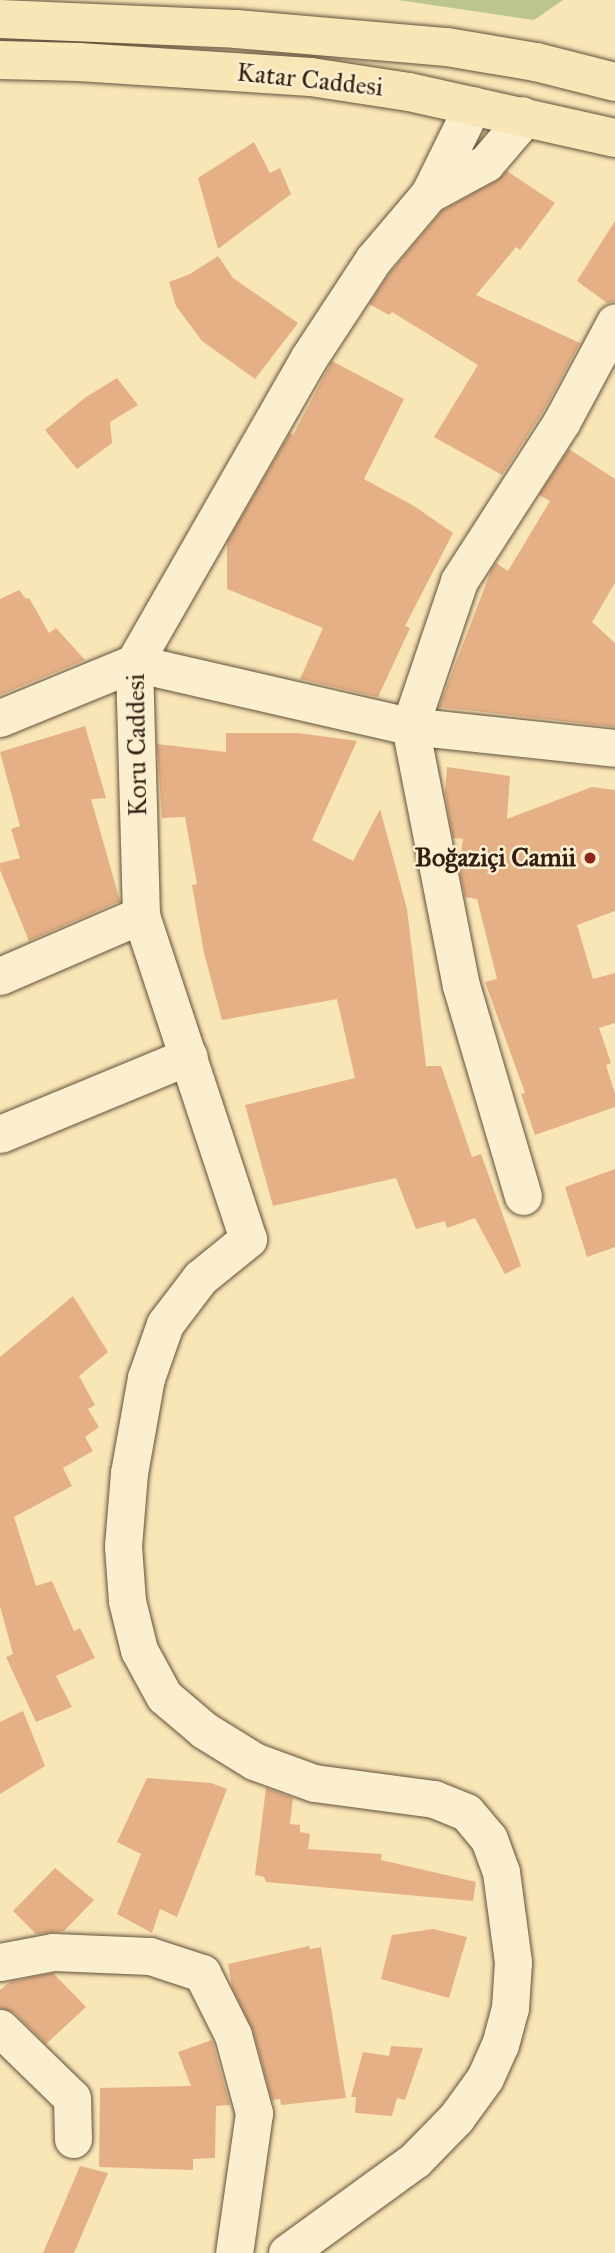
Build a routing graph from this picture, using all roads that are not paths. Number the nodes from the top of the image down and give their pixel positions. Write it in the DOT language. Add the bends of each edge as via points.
graph roads {
  1 [pos="0,19"];
  2 [pos="482,53"];
  3 [pos="0,60"];
  4 [pos="536,62"];
  5 [pos="615,82"];
  6 [pos="473,106"];
  7 [pos="522,115"];
  8 [pos="615,138"];
  9 [pos="429,194"];
  10 [pos="615,322"];
  11 [pos="134,663"];
  12 [pos="0,718"];
  13 [pos="410,726"];
  14 [pos="615,748"];
  15 [pos="141,915"];
  16 [pos="0,976"];
  17 [pos="189,1056"];
  18 [pos="0,1134"];
  19 [pos="523,1196"];
  20 [pos="0,1962"];
  21 [pos="0,2028"];
  22 [pos="73,2139"];
  23 [pos="234,2253"];
  24 [pos="287,2253"];
  1 -- 2 [label="main road, Katar Caddesi" via="236,29"];
  2 -- 4 [label="main road, Katar Caddesi"];
  2 -- 6 [label="main road"];
  3 -- 6 [label="main road, Katar Caddesi" via="311,77"];
  4 -- 5 [label="main road, Katar Caddesi"];
  4 -- 7 [label="main road"];
  6 -- 7 [label="main road, Katar Caddesi"];
  6 -- 9 [label="street"];
  7 -- 8 [label="main road, Katar Caddesi"];
  7 -- 9 [label="street" via="486,163"];
  9 -- 11 [label="street, Koru Caddesi" via="373,260 308,359"];
  10 -- 13 [label="street" via="562,421 459,580"];
  11 -- 12 [label="street"];
  11 -- 13 [label="street"];
  11 -- 15 [label="street, Koru Caddesi"];
  13 -- 14 [label="street"];
  13 -- 19 [label="street" via="461,986"];
  15 -- 16 [label="street"];
  15 -- 17 [label="street, Koru Caddesi"];
  17 -- 18 [label="street"];
  17 -- 24 [label="street, Koru Caddesi" via="248,1238 200,1278 165,1324 146,1378 129,1472 123,1546 127,1601 139,1650 164,1696 204,1730 254,1761 314,1783 434,1799 466,1812 489,1839 501,1872 513,1962 510,2008 500,2045 485,2078 456,2118 415,2160"];
  20 -- 23 [label="street" via="53,1952 150,1956 202,1973 233,2035 254,2113"];
  21 -- 22 [label="street" via="72,2098"];
}
